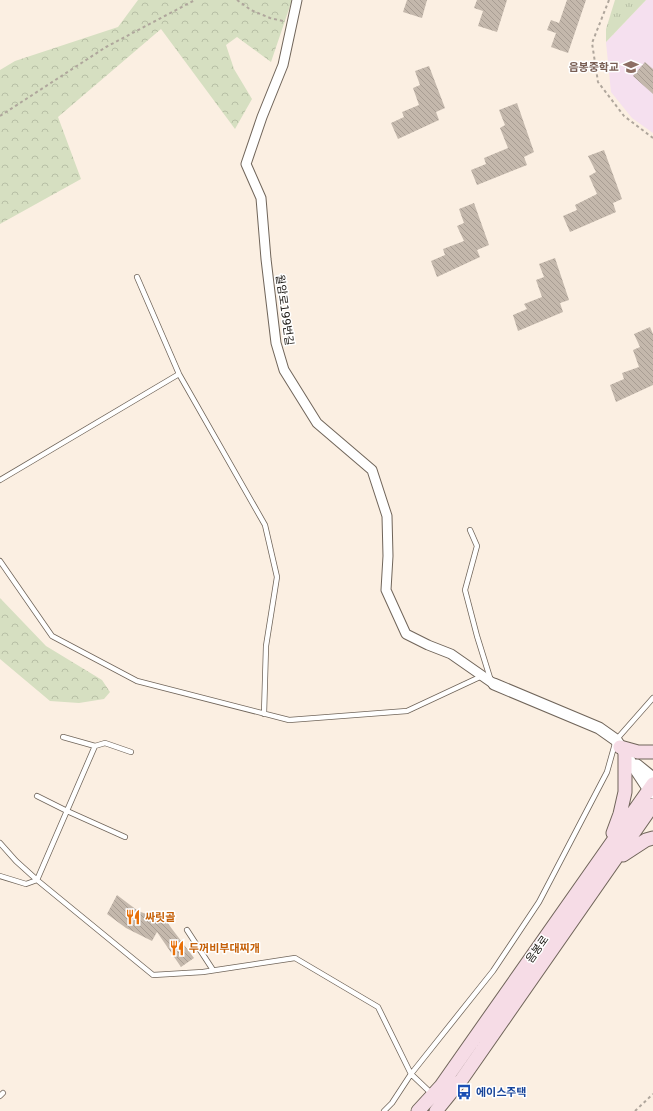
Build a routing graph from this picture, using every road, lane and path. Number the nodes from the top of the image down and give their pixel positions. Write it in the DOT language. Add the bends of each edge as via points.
graph roads {
  1 [pos="195,0"];
  2 [pos="237,0"];
  3 [pos="297,0"];
  4 [pos="609,0"];
  5 [pos="292,23"];
  6 [pos="0,116"];
  7 [pos="653,138"];
  8 [pos="137,278"];
  9 [pos="179,374"];
  10 [pos="0,480"];
  11 [pos="470,530"];
  12 [pos="0,561"];
  13 [pos="482,676"];
  14 [pos="493,683"];
  15 [pos="653,698"];
  16 [pos="264,714"];
  17 [pos="63,737"];
  18 [pos="95,746"];
  19 [pos="622,749"];
  20 [pos="131,752"];
  21 [pos="653,752"];
  22 [pos="652,786"];
  23 [pos="37,796"];
  24 [pos="653,805"];
  25 [pos="67,811"];
  26 [pos="125,837"];
  27 [pos="653,838"];
  28 [pos="0,843"];
  29 [pos="603,856"];
  30 [pos="616,859"];
  31 [pos="0,876"];
  32 [pos="37,880"];
  33 [pos="187,930"];
  34 [pos="213,970"];
  35 [pos="411,1074"];
  36 [pos="433,1094"];
  37 [pos="653,1094"];
  38 [pos="384,1111"];
  39 [pos="418,1111"];
  40 [pos="436,1111"];
  41 [pos="635,1111"];
  1 -- 6 [label="path" via="106,47"];
  2 -- 5 [label="path" via="251,10 270,18"];
  3 -- 5 [label="street, 월암로199번길"];
  4 -- 7 [label="path" via="592,43 598,82 624,116"];
  5 -- 13 [label="street, 월암로199번길" via="283,65 246,164 261,198 276,342 284,370 317,423 372,470 387,516 386,590 406,634 452,654"];
  8 -- 9 [label="lane"];
  9 -- 10 [label="lane"];
  9 -- 16 [label="lane" via="265,525 277,577 266,646"];
  11 -- 14 [label="lane" via="477,546 465,590"];
  12 -- 16 [label="lane" via="52,636 137,681"];
  13 -- 14 [label="street, 월암로199번길"];
  13 -- 16 [label="lane" via="407,711 289,720"];
  14 -- 19 [label="street" via="599,728"];
  15 -- 19 [label="lane"];
  17 -- 18 [label="lane"];
  18 -- 20 [label="lane" via="104,743"];
  18 -- 25 [label="lane"];
  19 -- 21 [label="main road"];
  19 -- 22 [label="street"];
  19 -- 29 [label="main road" via="625,792 620,814"];
  19 -- 35 [label="lane" via="607,772 539,902 493,971"];
  22 -- 29 [label="main road, 음봉로"];
  23 -- 25 [label="lane"];
  24 -- 30 [label="main road, 음봉로"];
  25 -- 26 [label="lane"];
  25 -- 32 [label="lane"];
  27 -- 30 [label="main road"];
  28 -- 32 [label="lane"];
  29 -- 36 [label="main road, 음봉로"];
  30 -- 40 [label="main road, 음봉로" via="462,1079"];
  31 -- 32 [label="lane" via="26,884"];
  32 -- 34 [label="lane" via="153,975"];
  33 -- 34 [label="lane"];
  34 -- 35 [label="lane" via="295,958 378,1007"];
  35 -- 36 [label="lane"];
  35 -- 38 [label="lane"];
  36 -- 39 [label="main road, 음봉로"];
  37 -- 41 [label="path"];
}
